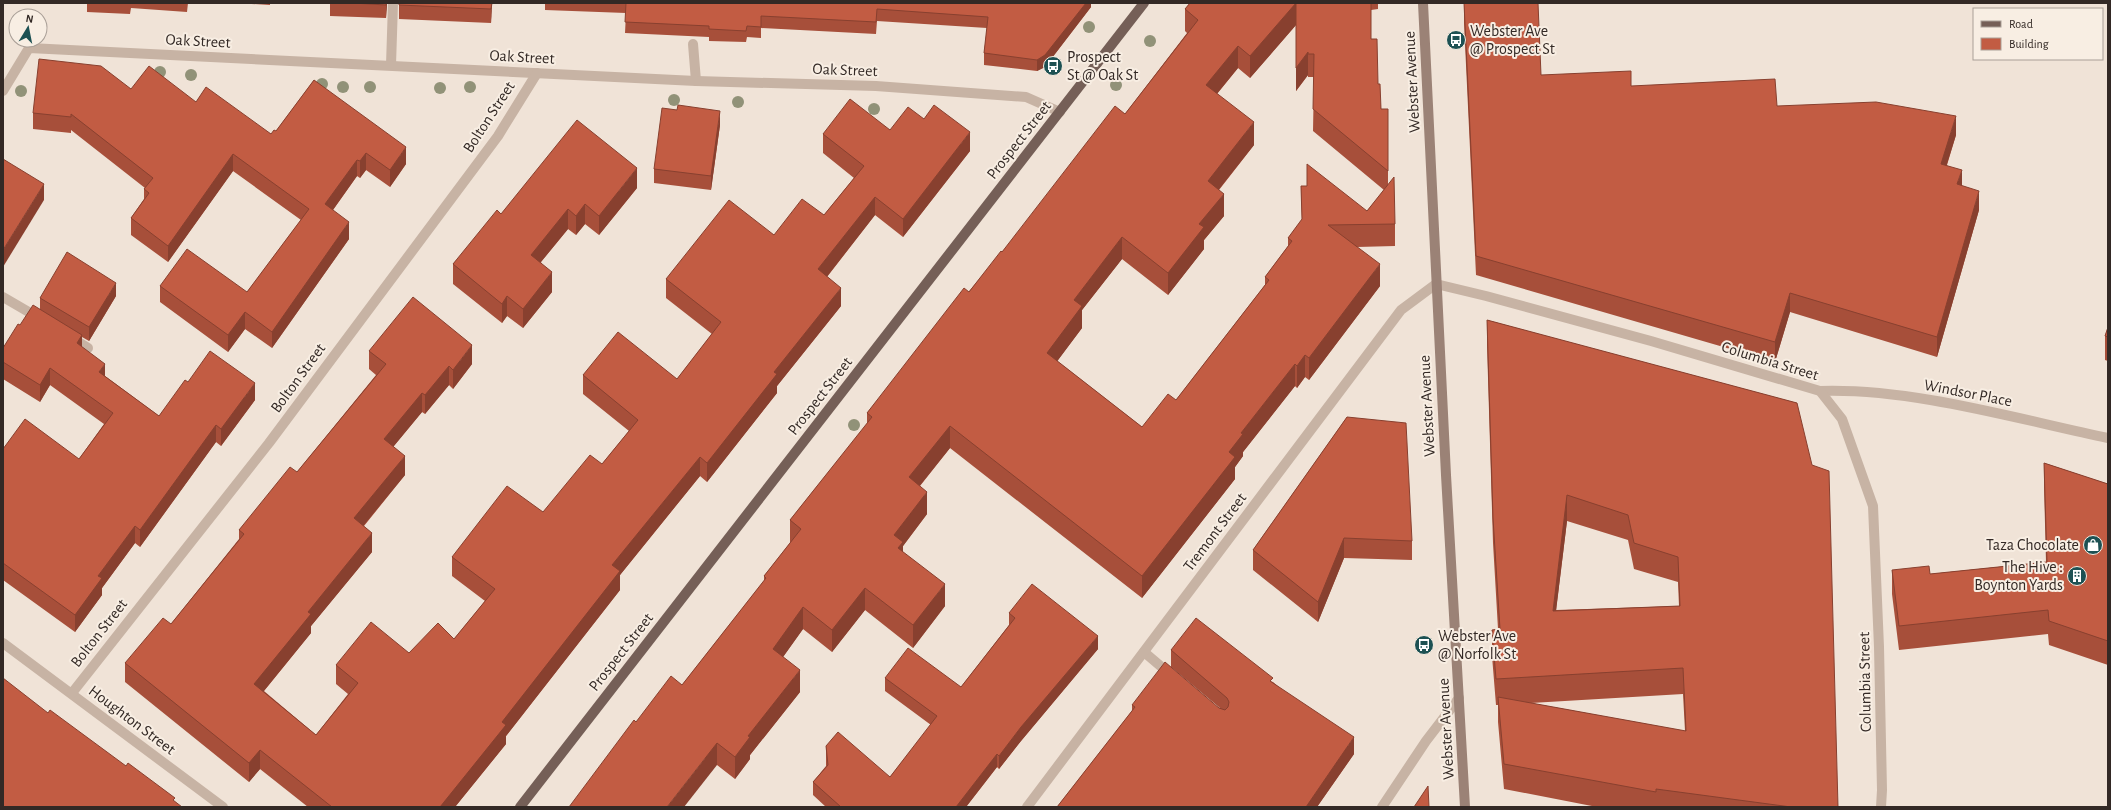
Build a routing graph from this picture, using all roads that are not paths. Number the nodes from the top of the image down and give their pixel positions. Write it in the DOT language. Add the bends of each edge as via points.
graph roads {
  1 [pos="393,3"];
  2 [pos="1144,3"];
  3 [pos="1423,3"];
  4 [pos="693,44"];
  5 [pos="390,65"];
  6 [pos="537,73"];
  7 [pos="696,81"];
  8 [pos="3,91"];
  9 [pos="1060,112"];
  10 [pos="1436,284"];
  11 [pos="3,297"];
  12 [pos="49,324"];
  13 [pos="62,332"];
  14 [pos="88,348"];
  15 [pos="1820,391"];
  16 [pos="2108,438"];
  17 [pos="3,643"];
  18 [pos="1144,652"];
  19 [pos="1181,684"];
  20 [pos="72,693"];
  21 [pos="1459,698"];
  22 [pos="223,807"];
  23 [pos="520,807"];
  24 [pos="1027,807"];
  25 [pos="1382,807"];
  26 [pos="1465,807"];
  27 [pos="1881,807"];
  1 -- 5 [label="street"];
  2 -- 9 [label="main road, Prospect Street"];
  3 -- 10 [label="main road, Webster Avenue"];
  4 -- 7 [label="street"];
  5 -- 6 [label="street, Oak Street"];
  5 -- 8 [label="street, Oak Street" via="29,48"];
  6 -- 7 [label="street, Oak Street"];
  6 -- 20 [label="street, Bolton Street" via="498,136 269,443"];
  7 -- 9 [label="street, Oak Street" via="876,86 1026,97"];
  9 -- 23 [label="main road, Prospect Street"];
  10 -- 15 [label="street, Columbia Street" via="1644,339"];
  10 -- 18 [label="street, Tremont Street" via="1400,310"];
  10 -- 21 [label="main road, Webster Avenue"];
  11 -- 12 [label="street"];
  13 -- 14 [label="street"];
  15 -- 16 [label="street, Windsor Place" via="1849,390 1927,400"];
  15 -- 27 [label="street, Columbia Street" via="1842,419 1873,506 1879,647"];
  17 -- 20 [label="street, Houghton Street"];
  18 -- 19 [label="street"];
  18 -- 24 [label="street, Tremont Street"];
  20 -- 22 [label="street, Houghton Street"];
  21 -- 25 [label="street" via="1426,741"];
  21 -- 26 [label="main road, Webster Avenue"];
}
